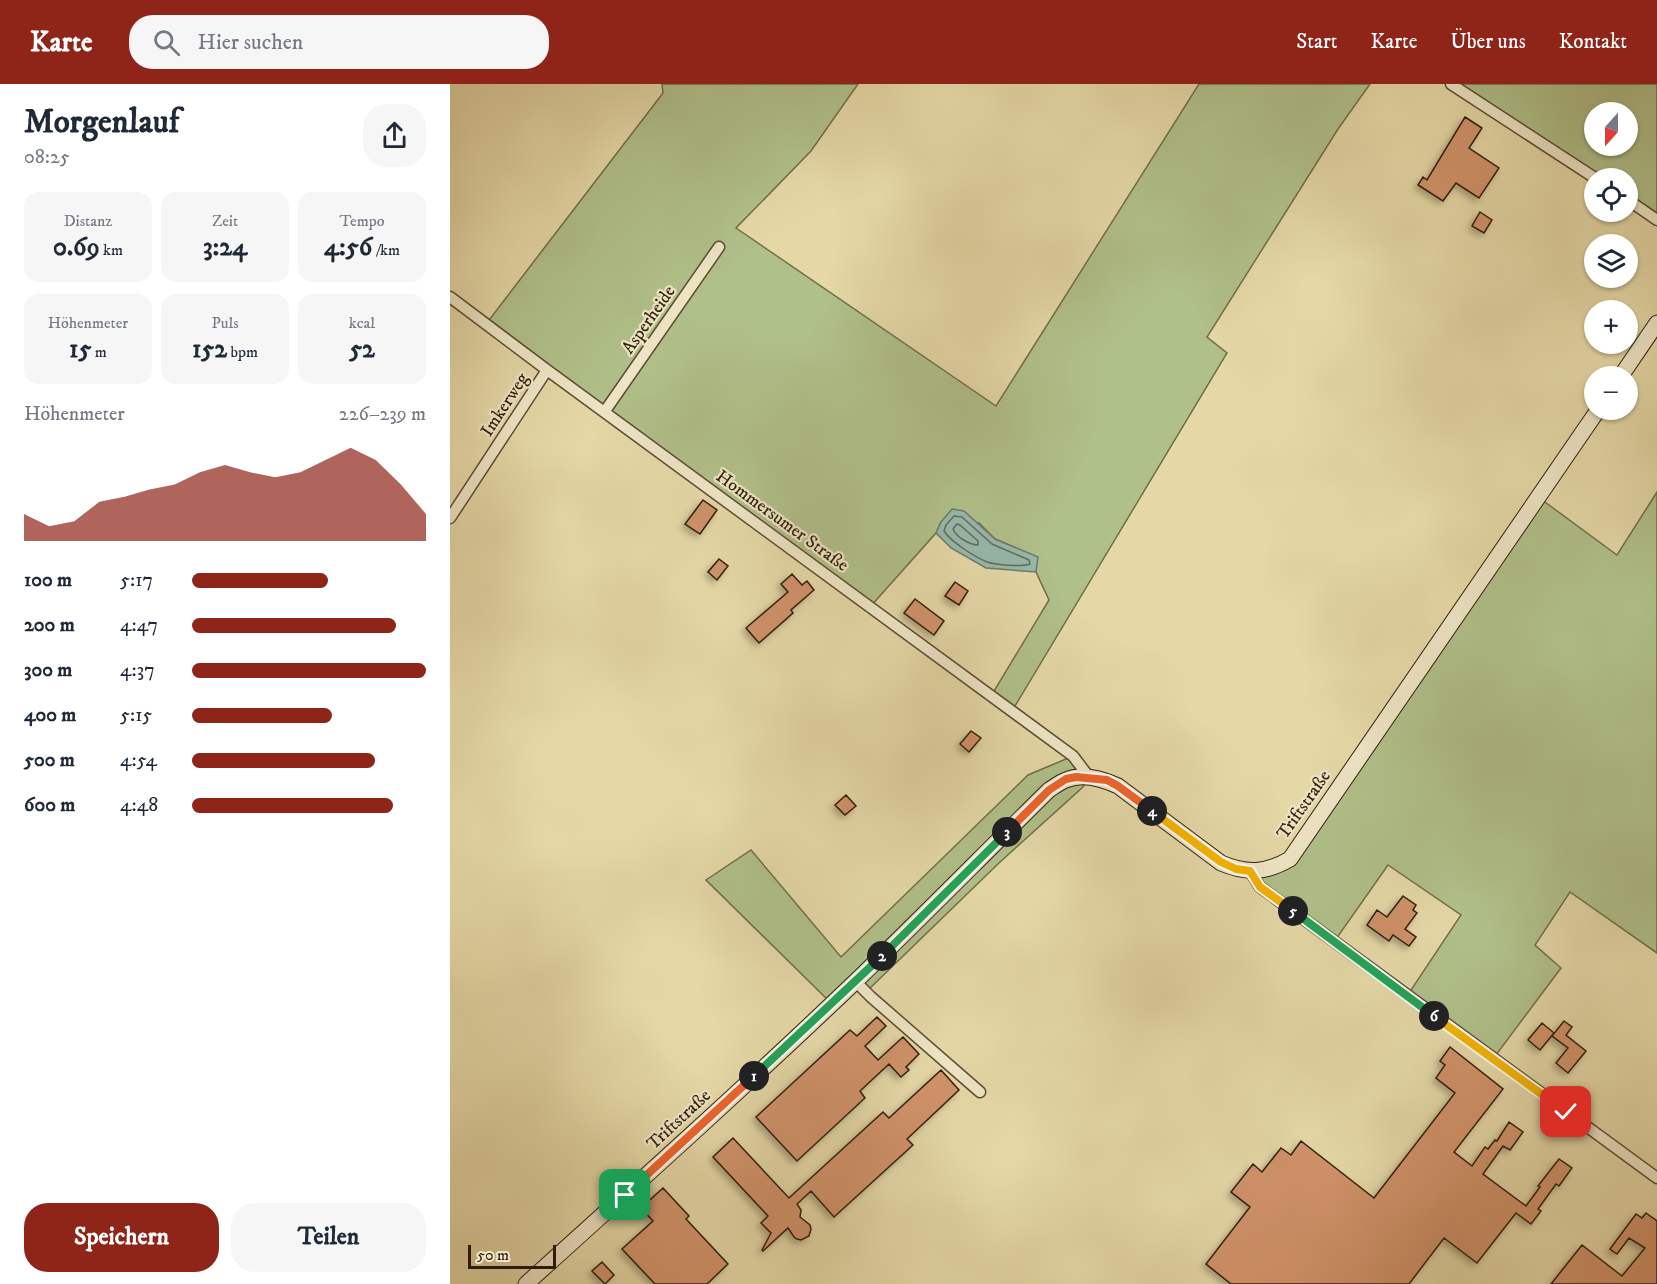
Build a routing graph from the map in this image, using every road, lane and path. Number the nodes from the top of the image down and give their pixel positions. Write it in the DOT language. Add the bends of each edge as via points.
graph roads {
  1 [pos="1451,84"];
  2 [pos="1584,171"];
  3 [pos="1638,208"];
  4 [pos="1657,220"];
  5 [pos="719,247"];
  6 [pos="450,297"];
  7 [pos="1657,323"];
  8 [pos="1628,366"];
  9 [pos="547,370"];
  10 [pos="605,411"];
  11 [pos="1591,420"];
  12 [pos="450,518"];
  13 [pos="1089,777"];
  14 [pos="1250,871"];
  15 [pos="855,982"];
  16 [pos="980,1092"];
  17 [pos="1657,1178"];
  18 [pos="526,1284"];
  1 -- 2 [label="street"];
  3 -- 4 [label="street"];
  5 -- 10 [label="street, Asperheide"];
  6 -- 9 [label="street, Hommersumer Straße"];
  7 -- 8 [label="street"];
  9 -- 10 [label="street, Hommersumer Straße"];
  9 -- 12 [label="street, Imkerweg"];
  10 -- 13 [label="street, Hommersumer Straße" via="1073,756"];
  11 -- 14 [label="street, Triftstraße" via="1290,859"];
  13 -- 14 [label="street, Triftstraße" via="1118,786 1221,862"];
  13 -- 15 [label="street, Triftstraße" via="1066,779 1049,790"];
  14 -- 17 [label="street" via="1260,887"];
  15 -- 16 [label="street"];
  15 -- 18 [label="street, Triftstraße"];
}
